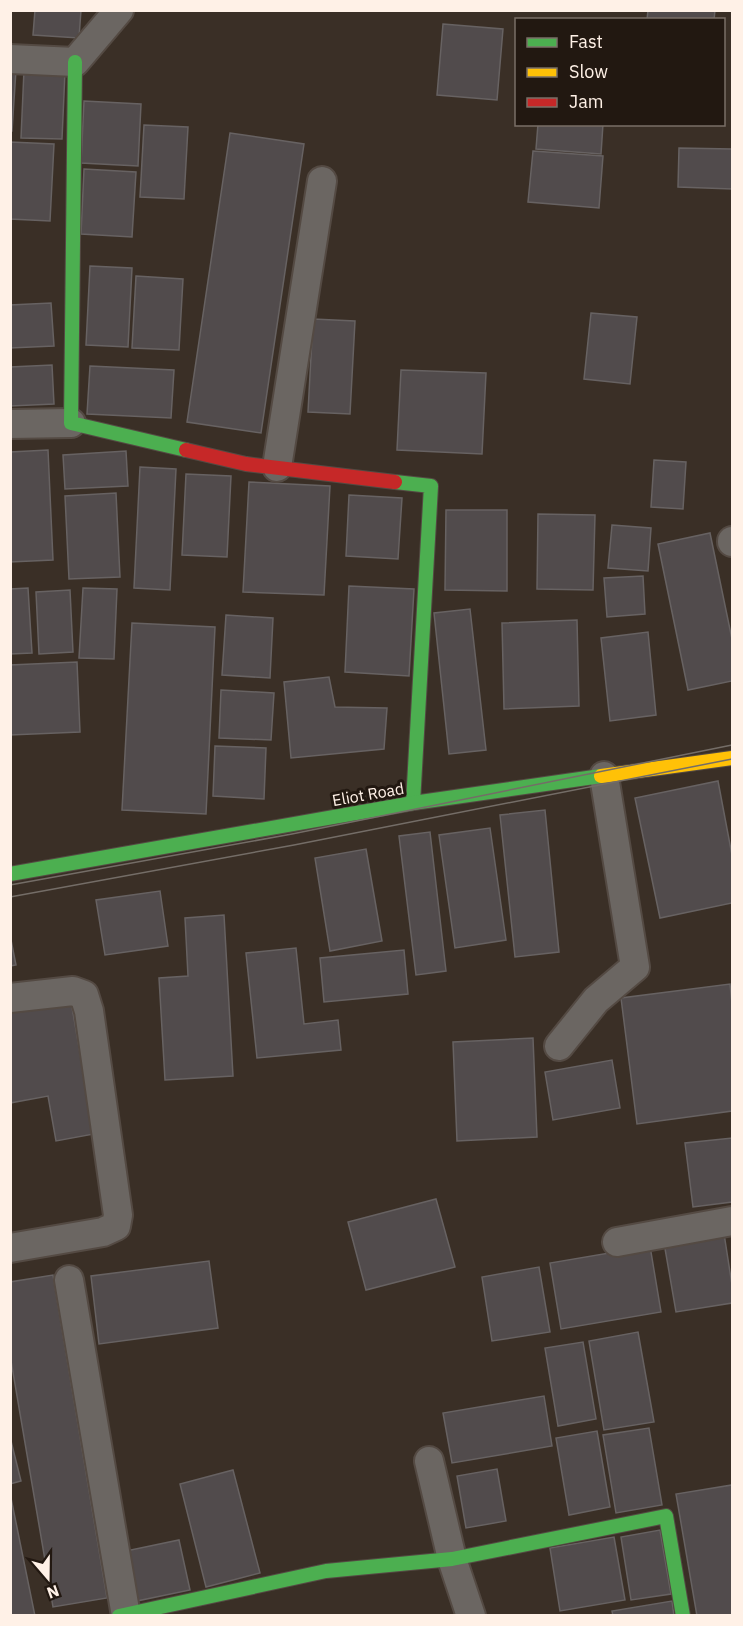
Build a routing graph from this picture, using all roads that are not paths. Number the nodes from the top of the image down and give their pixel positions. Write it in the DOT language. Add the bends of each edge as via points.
graph roads {
  1 [pos="120,10"];
  2 [pos="10,59"];
  3 [pos="75,62"];
  4 [pos="322,181"];
  5 [pos="71,423"];
  6 [pos="10,424"];
  7 [pos="277,467"];
  8 [pos="732,758"];
  9 [pos="604,776"];
  10 [pos="413,803"];
  11 [pos="10,874"];
  12 [pos="10,998"];
  13 [pos="559,1046"];
  14 [pos="732,1221"];
  15 [pos="617,1242"];
  16 [pos="10,1248"];
  17 [pos="69,1280"];
  18 [pos="429,1461"];
  19 [pos="452,1559"];
  20 [pos="123,1615"];
  21 [pos="471,1616"];
  22 [pos="683,1616"];
  1 -- 3 [label="street"];
  2 -- 3 [label="street"];
  3 -- 5 [label="street"];
  4 -- 7 [label="street"];
  5 -- 6 [label="street"];
  5 -- 7 [label="street" via="246,464"];
  7 -- 10 [label="street" via="431,486"];
  8 -- 9 [label="street, Eliot Road"];
  9 -- 10 [label="street, Eliot Road"];
  9 -- 13 [label="street" via="635,967 596,1000"];
  10 -- 11 [label="street, Eliot Road"];
  12 -- 16 [label="street" via="73,992 84,995 118,1215 116,1226 103,1232"];
  14 -- 15 [label="street"];
  17 -- 20 [label="street"];
  18 -- 19 [label="street"];
  19 -- 20 [label="street" via="326,1571"];
  19 -- 21 [label="street"];
  19 -- 22 [label="street" via="666,1516"];
}
